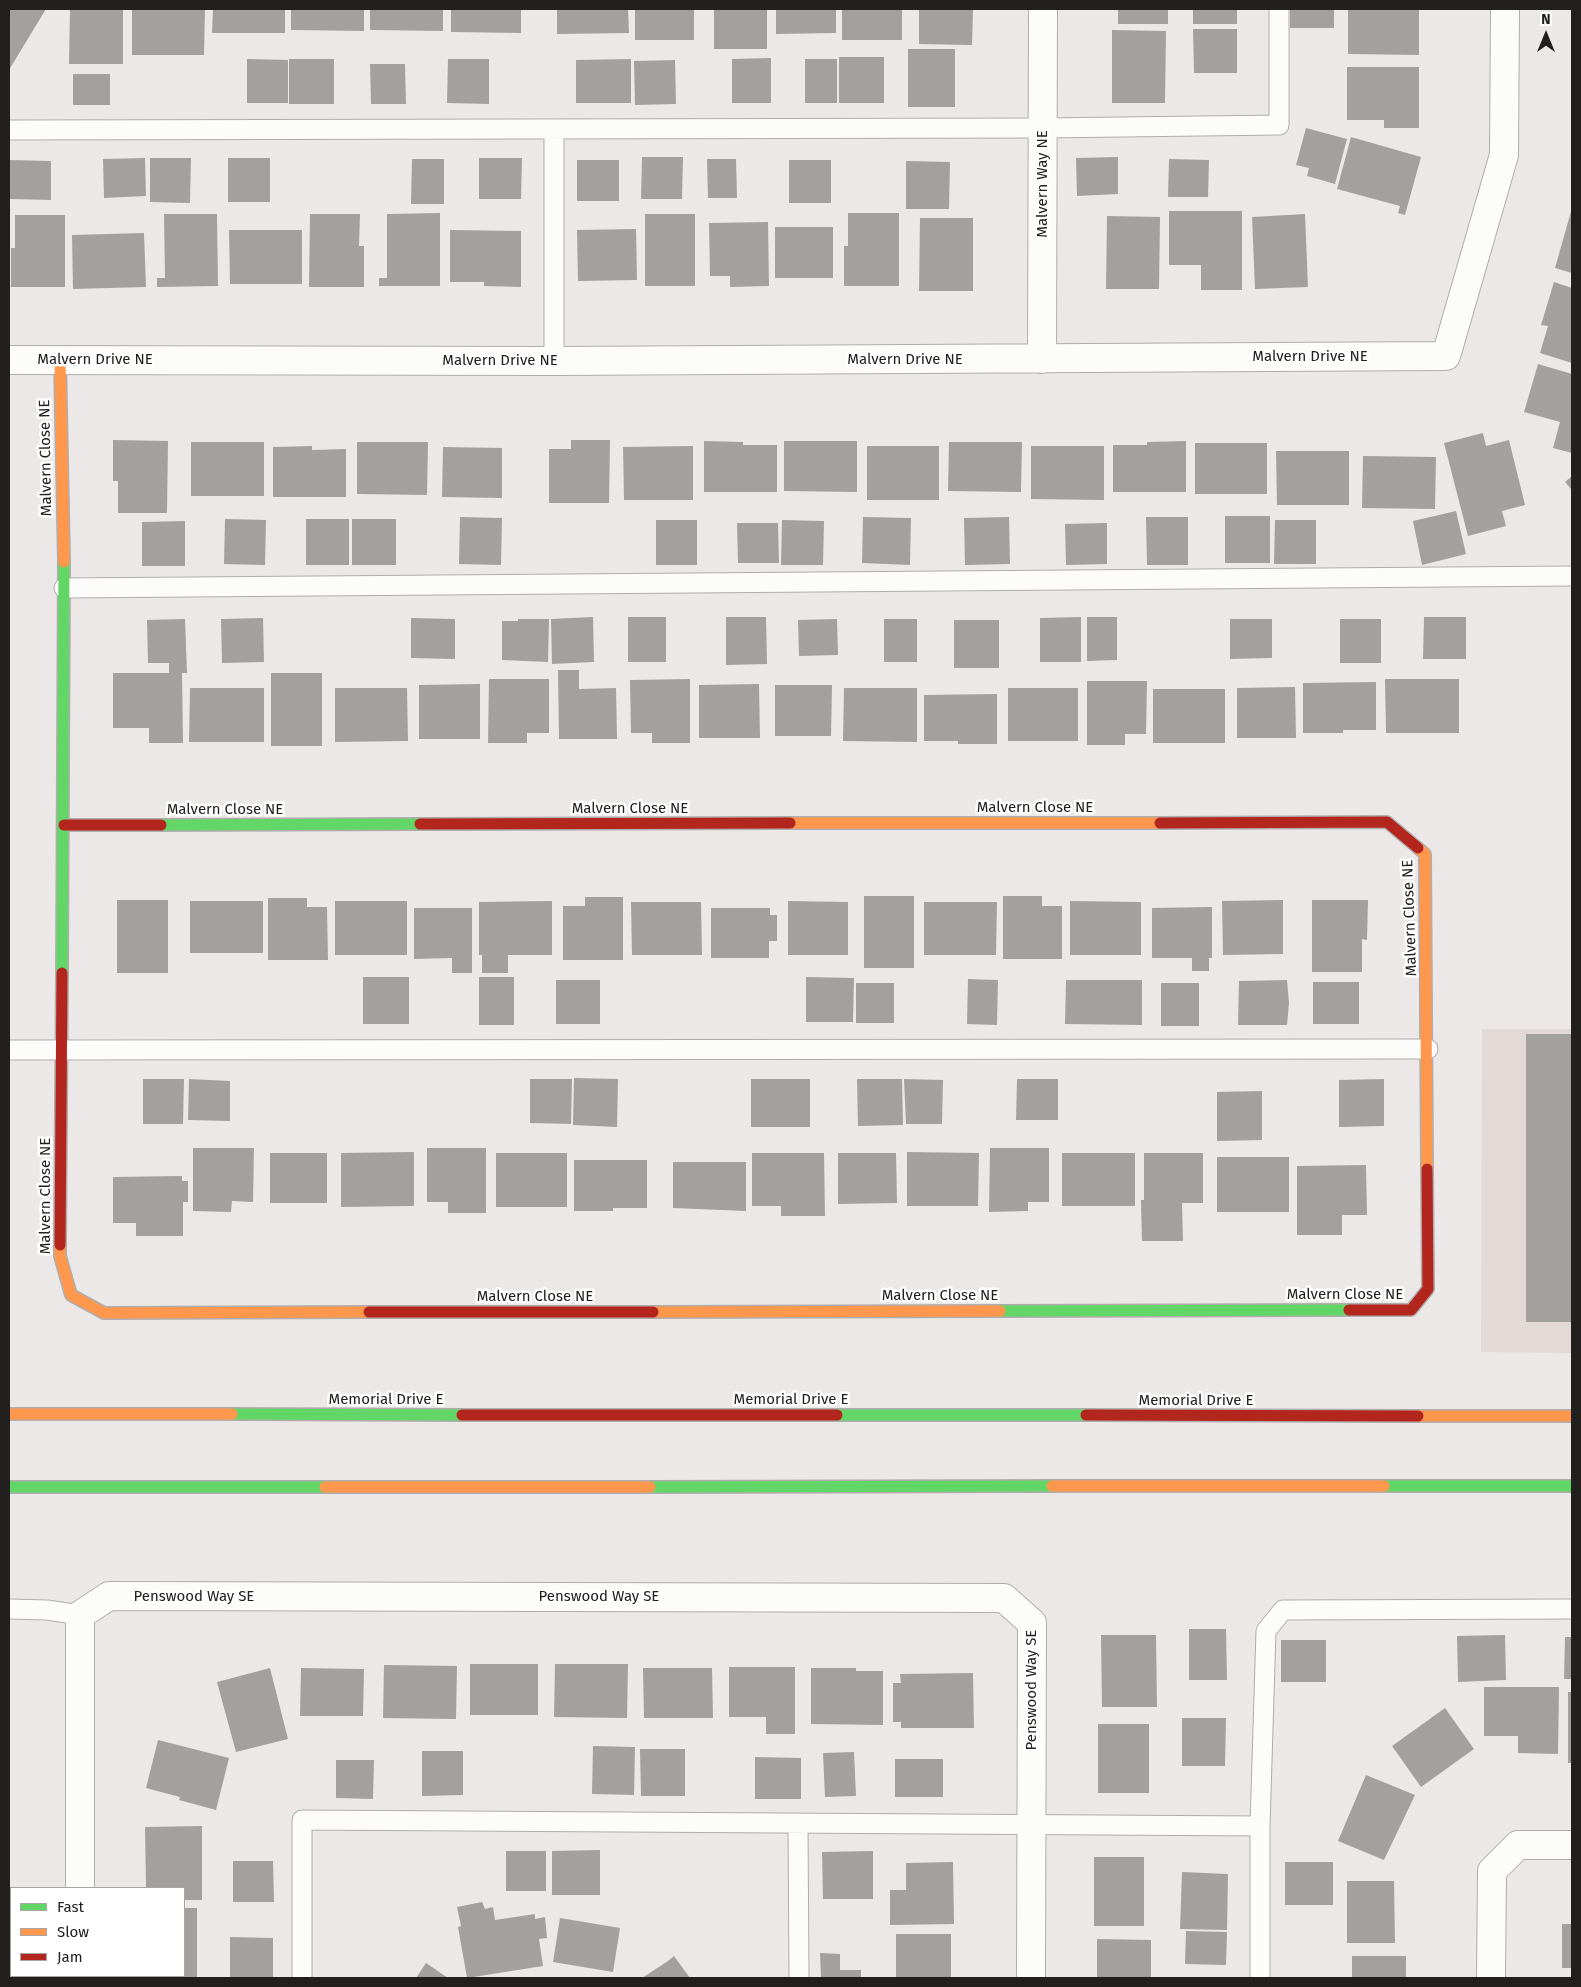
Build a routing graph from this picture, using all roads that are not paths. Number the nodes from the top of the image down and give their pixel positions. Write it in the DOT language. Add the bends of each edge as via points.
graph roads {
  1 [pos="1043,9"];
  2 [pos="1279,9"];
  3 [pos="1505,9"];
  4 [pos="1044,128"];
  5 [pos="554,129"];
  6 [pos="9,130"];
  7 [pos="9,360"];
  8 [pos="60,360"];
  9 [pos="1042,360"];
  10 [pos="554,361"];
  11 [pos="1572,576"];
  12 [pos="64,588"];
  13 [pos="64,825"];
  14 [pos="1428,1049"];
  15 [pos="9,1050"];
  16 [pos="62,1050"];
  17 [pos="9,1414"];
  18 [pos="1572,1416"];
  19 [pos="1572,1486"];
  20 [pos="9,1488"];
  21 [pos="9,1609"];
  22 [pos="1572,1609"];
  23 [pos="80,1615"];
  24 [pos="798,1823"];
  25 [pos="1032,1824"];
  26 [pos="1260,1826"];
  27 [pos="1572,1845"];
  28 [pos="80,1887"];
  29 [pos="302,1978"];
  30 [pos="799,1978"];
  31 [pos="1031,1978"];
  32 [pos="1260,1978"];
  33 [pos="1491,1978"];
  1 -- 4 [label="street, Malvern Way NE"];
  2 -- 4 [label="lane" via="1280,126"];
  3 -- 9 [label="street, Malvern Drive NE" via="1504,155 1446,356"];
  4 -- 5 [label="lane"];
  4 -- 9 [label="street, Malvern Way NE"];
  5 -- 6 [label="lane"];
  5 -- 10 [label="lane"];
  7 -- 8 [label="street, Malvern Drive NE"];
  8 -- 10 [label="street, Malvern Drive NE"];
  8 -- 12 [label="street, Malvern Close NE"];
  9 -- 10 [label="street, Malvern Drive NE"];
  11 -- 12 [label="lane"];
  12 -- 13 [label="street, Malvern Close NE"];
  13 -- 14 [label="street, Malvern Close NE" via="1387,822 1425,854"];
  13 -- 16 [label="street, Malvern Close NE"];
  14 -- 16 [label="lane"];
  14 -- 16 [label="street, Malvern Close NE" via="1428,1289 1411,1310 134,1313 104,1313 71,1295 60,1256"];
  15 -- 16 [label="lane"];
  17 -- 18 [label="street, Memorial Drive E"];
  19 -- 20 [label="street"];
  21 -- 23 [label="lane"];
  22 -- 26 [label="lane" via="1283,1610 1266,1631"];
  23 -- 25 [label="street, Penswood Way SE" via="108,1596 1004,1598 1032,1623"];
  23 -- 28 [label="street"];
  24 -- 25 [label="lane"];
  24 -- 29 [label="lane" via="302,1820"];
  24 -- 30 [label="lane"];
  25 -- 26 [label="lane"];
  25 -- 31 [label="street, Penswood Way SE"];
  26 -- 32 [label="lane"];
  27 -- 33 [label="street" via="1518,1845 1492,1871"];
}
